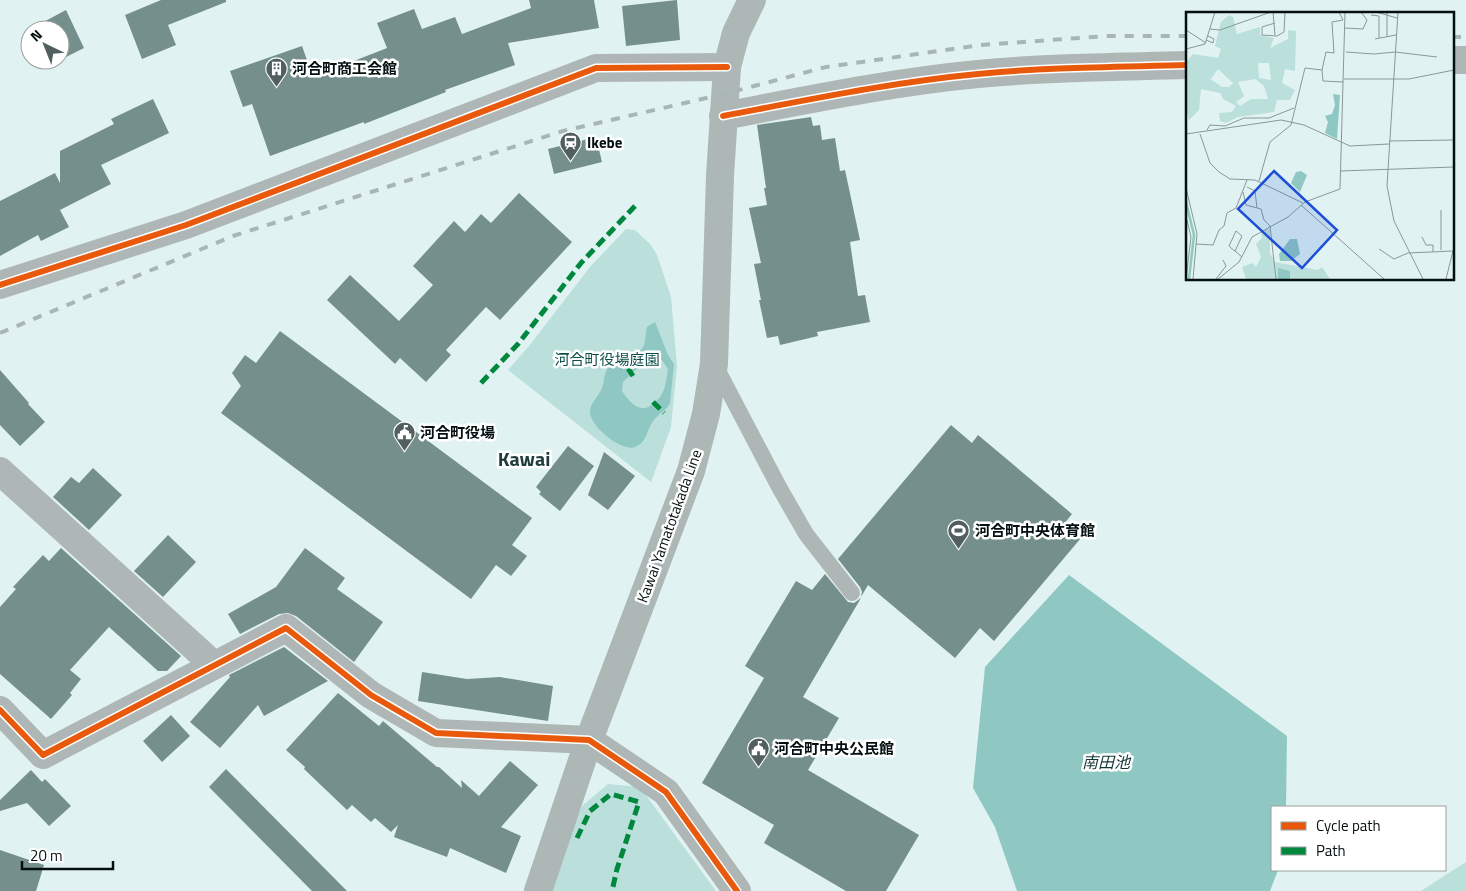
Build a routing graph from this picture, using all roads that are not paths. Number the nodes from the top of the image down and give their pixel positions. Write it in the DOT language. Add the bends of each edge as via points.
graph roads {
  1 [pos="752,0"];
  2 [pos="1186,65"];
  3 [pos="727,68"];
  4 [pos="723,116"];
  5 [pos="0,285"];
  6 [pos="714,364"];
  7 [pos="0,471"];
  8 [pos="852,593"];
  9 [pos="214,665"];
  10 [pos="0,710"];
  11 [pos="589,740"];
  12 [pos="538,891"];
  13 [pos="737,891"];
  1 -- 3 [label="main road, Kawai Yamatotakada Line" via="736,33"];
  2 -- 4 [label="street" via="978,74 852,92"];
  3 -- 4 [label="main road, Kawai Yamatotakada Line"];
  3 -- 5 [label="street" via="596,68 186,225"];
  4 -- 6 [label="main road, Kawai Yamatotakada Line"];
  6 -- 8 [label="lane" via="806,534"];
  6 -- 11 [label="main road, Kawai Yamatotakada Line" via="706,414 691,471"];
  7 -- 9 [label="street"];
  9 -- 10 [label="street" via="43,755"];
  9 -- 11 [label="street" via="286,628 370,695 436,733"];
  11 -- 12 [label="main road, Kawai Yamatotakada Line"];
  11 -- 13 [label="street" via="666,792"];
}
